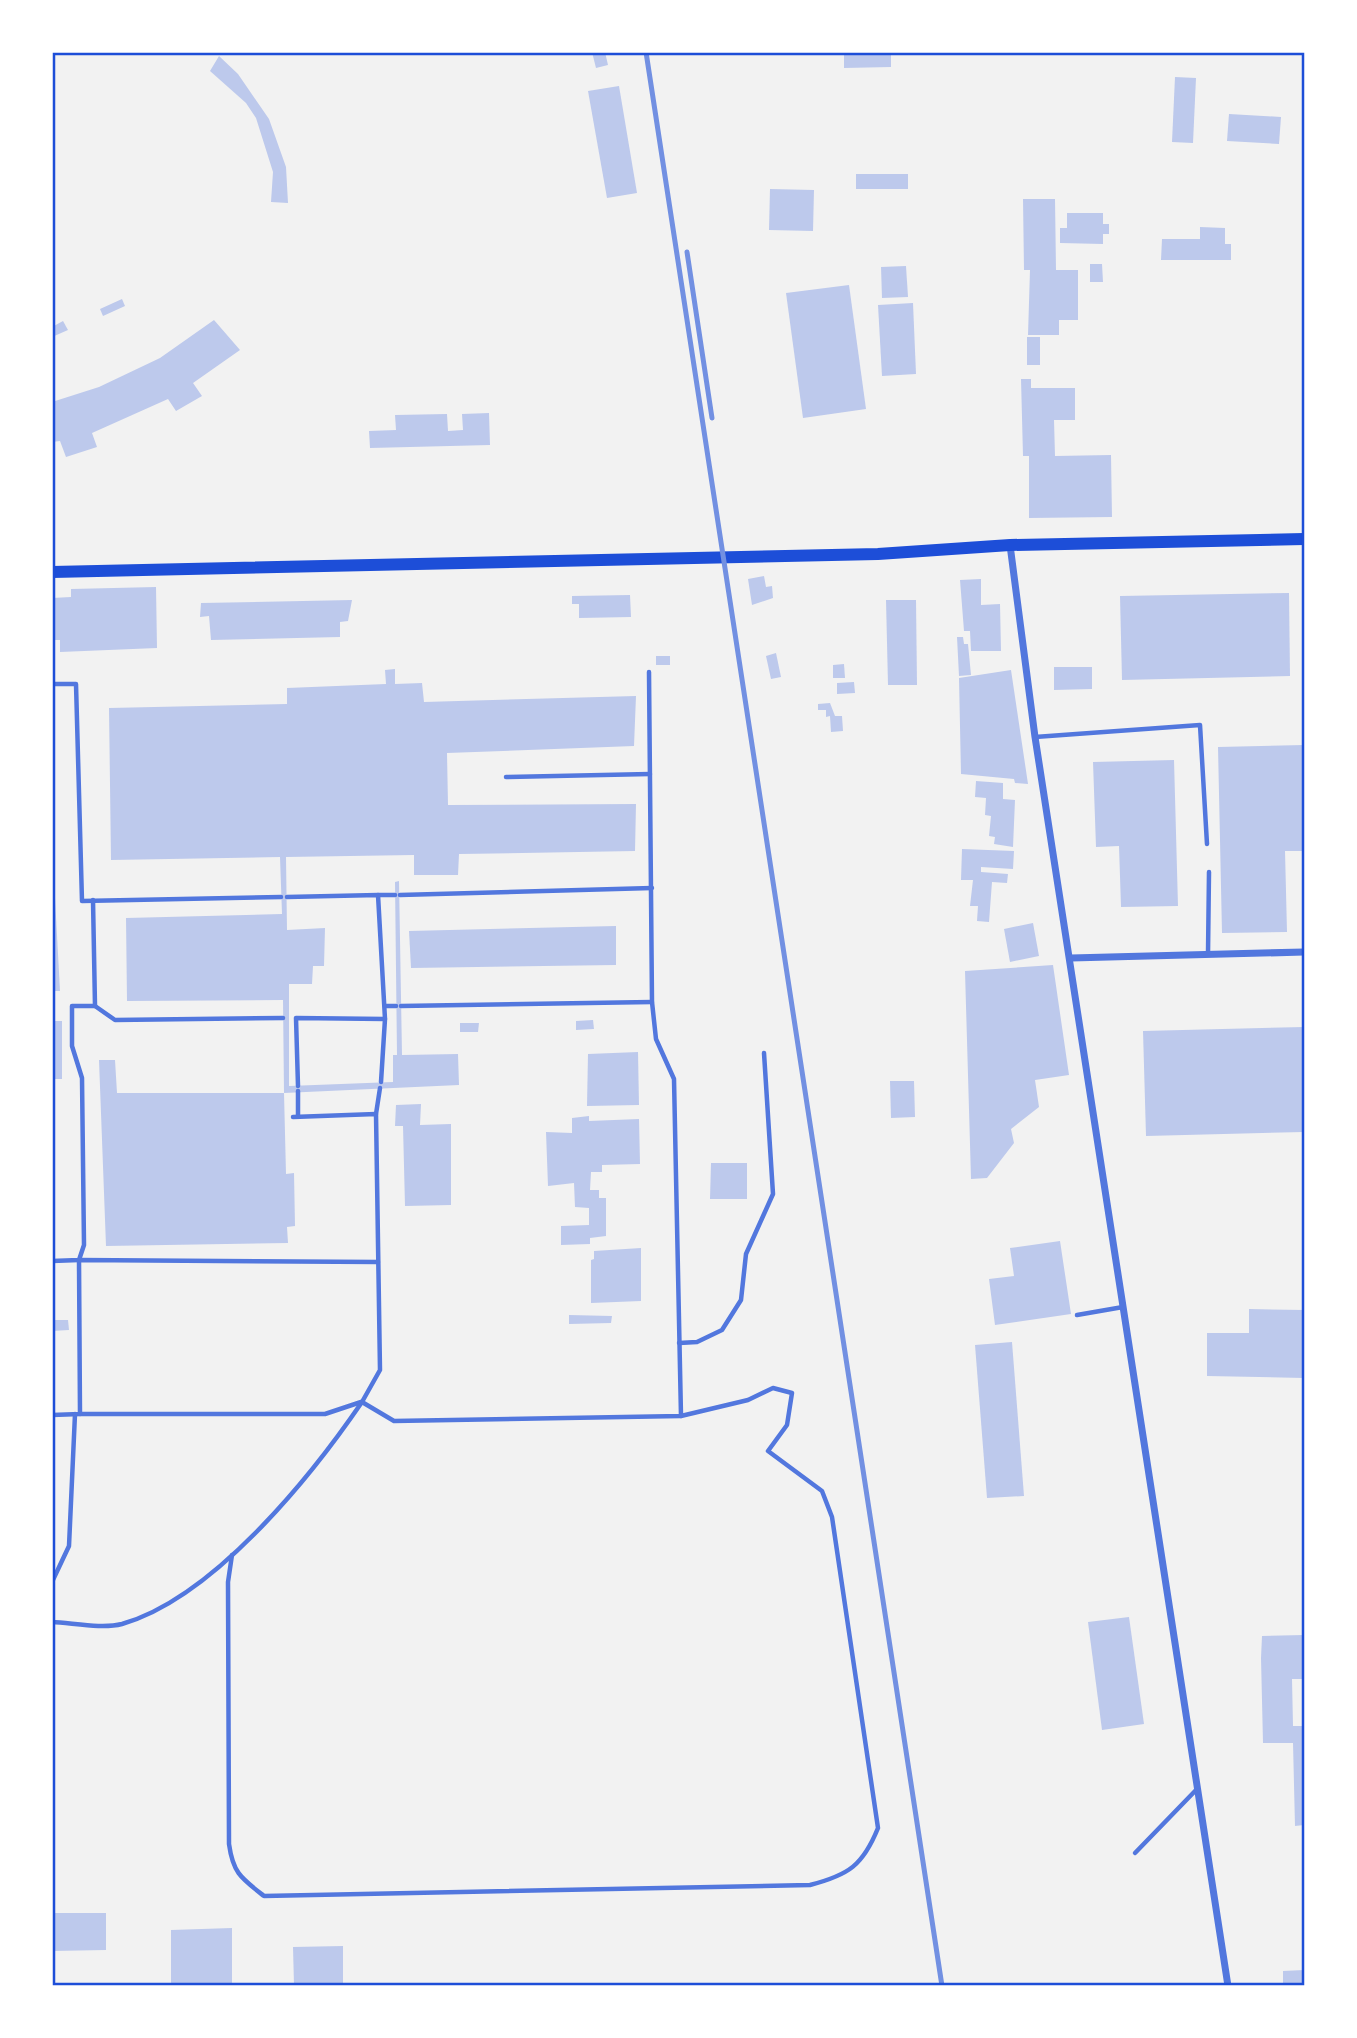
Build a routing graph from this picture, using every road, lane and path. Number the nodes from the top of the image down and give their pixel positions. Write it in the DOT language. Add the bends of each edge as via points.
graph roads {
  1 [pos="1304,540"];
  2 [pos="1010,545"];
  3 [pos="52,572"];
  4 [pos="649,672"];
  5 [pos="52,684"];
  6 [pos="1035,737"];
  7 [pos="650,774"];
  8 [pos="506,776"];
  9 [pos="1207,844"];
  10 [pos="1209,872"];
  11 [pos="652,888"];
  12 [pos="378,895"];
  13 [pos="93,900"];
  14 [pos="1304,952"];
  15 [pos="1208,955"];
  16 [pos="1071,958"];
  17 [pos="652,1002"];
  18 [pos="95,1006"];
  19 [pos="384,1006"];
  20 [pos="296,1018"];
  21 [pos="385,1019"];
  22 [pos="764,1053"];
  23 [pos="376,1114"];
  24 [pos="79,1260"];
  25 [pos="52,1261"];
  26 [pos="379,1262"];
  27 [pos="1124,1307"];
  28 [pos="1077,1315"];
  29 [pos="680,1343"];
  30 [pos="362,1402"];
  31 [pos="77,1414"];
  32 [pos="52,1415"];
  33 [pos="681,1416"];
  34 [pos="232,1555"];
  35 [pos="52,1582"];
  36 [pos="52,1622"];
  37 [pos="1198,1788"];
  38 [pos="1135,1853"];
  39 [pos="1228,1986"];
  1 -- 2 [label="main road"];
  2 -- 3 [label="main road" via="878,554"];
  2 -- 6 [label="street"];
  4 -- 7 [label="lane"];
  5 -- 13 [label="lane" via="76,684 82,901"];
  6 -- 9 [label="lane" via="1200,725"];
  6 -- 16 [label="street"];
  7 -- 8 [label="lane"];
  7 -- 11 [label="lane"];
  10 -- 15 [label="lane"];
  11 -- 12 [label="lane"];
  11 -- 17 [label="lane"];
  12 -- 13 [label="lane"];
  12 -- 19 [label="lane"];
  13 -- 18 [label="lane"];
  14 -- 15 [label="street"];
  15 -- 16 [label="street"];
  16 -- 27 [label="street"];
  17 -- 19 [label="lane"];
  17 -- 29 [label="lane" via="656,1039 674,1079"];
  18 -- 20 [label="lane" via="115,1020"];
  18 -- 24 [label="lane" via="72,1006 72,1046 82,1078 84,1245"];
  19 -- 21 [label="lane"];
  20 -- 21 [label="lane"];
  20 -- 23 [label="lane" via="295,1116"];
  21 -- 23 [label="lane"];
  22 -- 29 [label="lane" via="773,1195 746,1254 741,1300 722,1330 697,1342"];
  23 -- 26 [label="lane"];
  24 -- 25 [label="lane"];
  24 -- 26 [label="lane"];
  24 -- 31 [label="lane"];
  26 -- 30 [label="lane" via="380,1370"];
  27 -- 28 [label="lane"];
  27 -- 37 [label="street"];
  29 -- 33 [label="lane"];
  30 -- 31 [label="lane" via="325,1414"];
  30 -- 33 [label="lane" via="394,1421"];
  30 -- 34 [label="lane" via="325,1457"];
  31 -- 32 [label="lane"];
  31 -- 35 [label="lane" via="69,1546"];
  33 -- 34 [label="lane" via="748,1400 773,1388 792,1393 787,1425 768,1451 822,1491 832,1517 878,1828 857,1865 833,1879 810,1885 264,1896 232,1866 229,1844 228,1582"];
  34 -- 36 [label="lane" via="187,1593 146,1615 118,1625"];
  37 -- 38 [label="lane"];
  37 -- 39 [label="street"];
}
